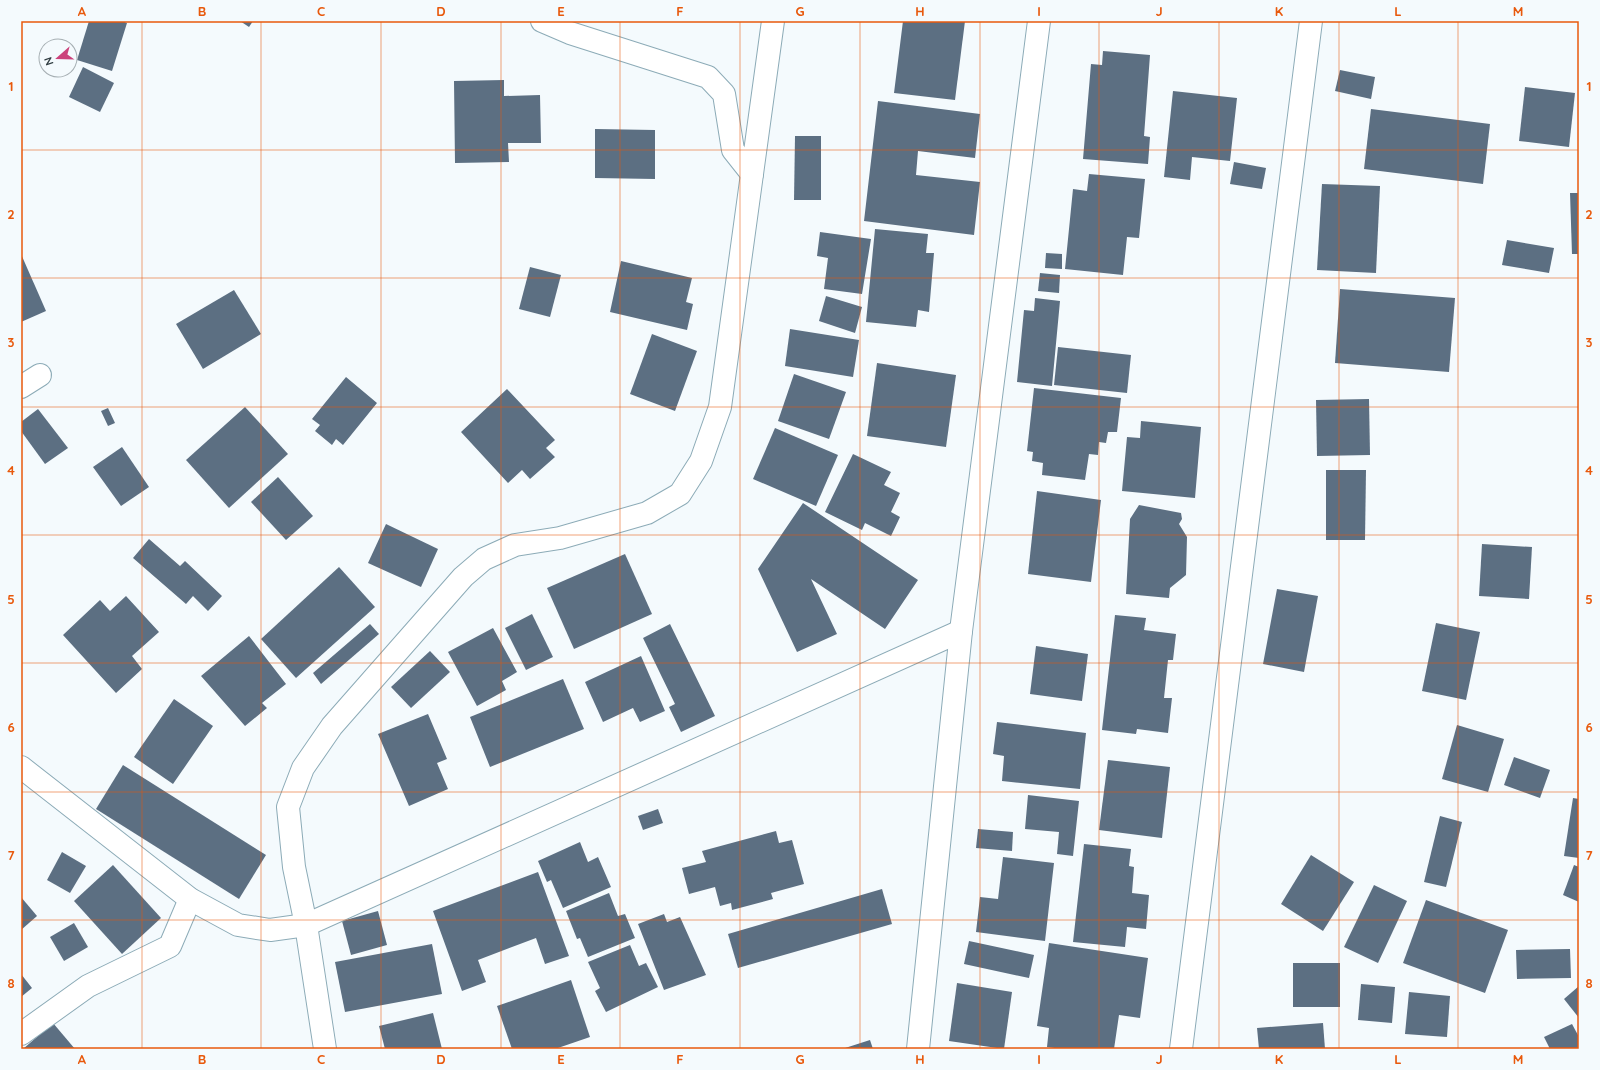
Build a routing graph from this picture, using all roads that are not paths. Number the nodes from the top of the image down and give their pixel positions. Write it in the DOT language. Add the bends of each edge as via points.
graph roads {
  1 [pos="542,21"];
  2 [pos="773,21"];
  3 [pos="1039,21"];
  4 [pos="1311,21"];
  5 [pos="752,174"];
  6 [pos="40,375"];
  7 [pos="21,387"];
  8 [pos="961,631"];
  9 [pos="21,767"];
  10 [pos="190,899"];
  11 [pos="306,925"];
  12 [pos="21,1034"];
  13 [pos="325,1049"];
  14 [pos="918,1049"];
  15 [pos="1180,1049"];
  1 -- 5 [label="street" via="570,33 708,77 724,94 733,150"];
  2 -- 5 [label="street"];
  3 -- 8 [label="street"];
  4 -- 15 [label="street"];
  5 -- 11 [label="street" via="720,407 701,462 680,494 647,513 560,538 515,545 484,559 463,577 332,726 303,768 288,807 294,867"];
  6 -- 7 [label="street"];
  8 -- 11 [label="street"];
  8 -- 14 [label="street"];
  9 -- 10 [label="street"];
  10 -- 11 [label="street" via="238,925 270,930"];
  10 -- 12 [label="street" via="170,946 88,986"];
  11 -- 13 [label="street"];
}
